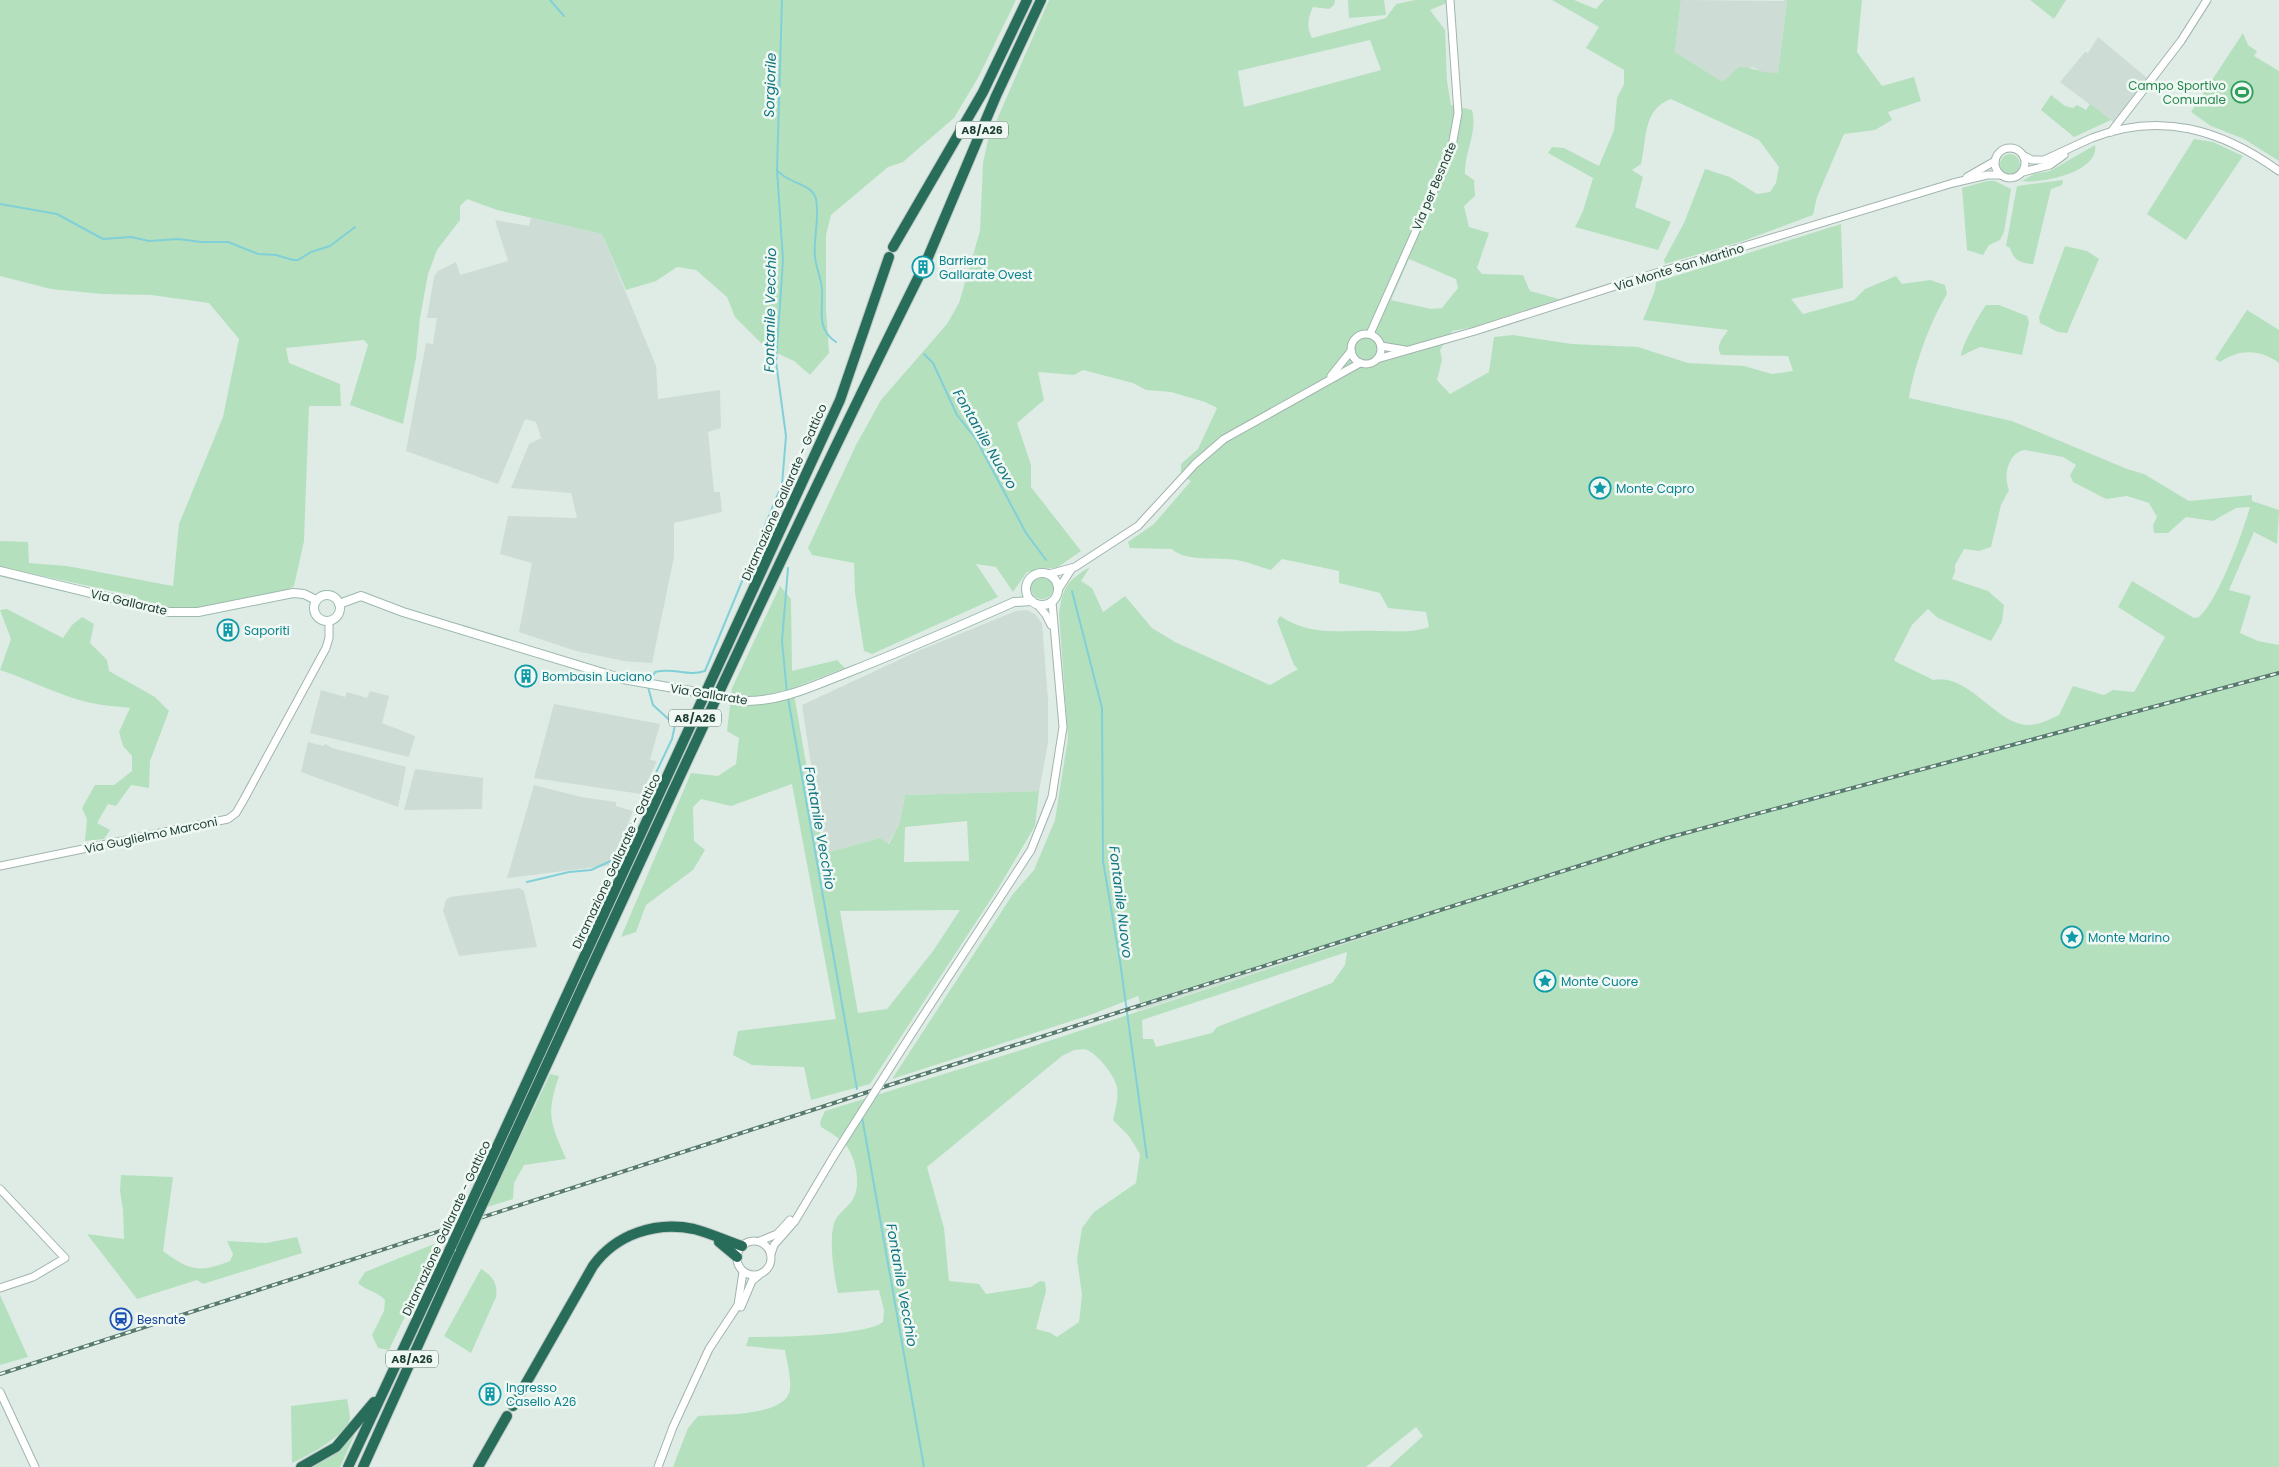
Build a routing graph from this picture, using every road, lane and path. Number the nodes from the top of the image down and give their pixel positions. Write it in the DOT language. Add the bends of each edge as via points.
graph roads {
  1 [pos="1027,0"];
  2 [pos="1041,0"];
  3 [pos="1450,0"];
  4 [pos="2207,0"];
  5 [pos="2124,113"];
  6 [pos="2128,129"];
  7 [pos="2111,132"];
  8 [pos="2076,146"];
  9 [pos="2024,156"];
  10 [pos="1995,161"];
  11 [pos="2279,171"];
  12 [pos="2023,172"];
  13 [pos="2000,175"];
  14 [pos="1954,183"];
  15 [pos="894,247"];
  16 [pos="889,257"];
  17 [pos="926,262"];
  18 [pos="921,272"];
  19 [pos="1370,334"];
  20 [pos="1381,346"];
  21 [pos="1405,350"];
  22 [pos="1351,351"];
  23 [pos="1377,360"];
  24 [pos="1360,363"];
  25 [pos="1330,378"];
  26 [pos="1072,568"];
  27 [pos="0,572"];
  28 [pos="1049,574"];
  29 [pos="1026,584"];
  30 [pos="1058,590"];
  31 [pos="316,600"];
  32 [pos="1014,602"];
  33 [pos="1052,602"];
  34 [pos="1034,603"];
  35 [pos="339,604"];
  36 [pos="328,621"];
  37 [pos="1053,630"];
  38 [pos="0,866"];
  39 [pos="491,1174"];
  40 [pos="822,1175"];
  41 [pos="0,1189"];
  42 [pos="712,1236"];
  43 [pos="760,1242"];
  44 [pos="742,1246"];
  45 [pos="771,1254"];
  46 [pos="737,1256"];
  47 [pos="743,1272"];
  48 [pos="759,1275"];
  49 [pos="0,1288"];
  50 [pos="401,1369"];
  51 [pos="698,1375"];
  52 [pos="0,1392"];
  53 [pos="513,1406"];
  54 [pos="507,1416"];
  55 [pos="35,1467"];
  56 [pos="301,1467"];
  57 [pos="348,1467"];
  58 [pos="363,1467"];
  59 [pos="369,1467"];
  60 [pos="478,1467"];
  61 [pos="658,1467"];
  1 -- 15 [label="highway, A8/A26" via="984,92"];
  2 -- 17 [label="highway, A8/A26" via="996,96"];
  3 -- 19 [label="street, Via per Besnate" via="1458,113 1451,152"];
  4 -- 5 [label="street" via="2181,41"];
  5 -- 6 [label="street"];
  5 -- 7 [label="street"];
  6 -- 7 [label="street, Via Monte San Martino"];
  6 -- 11 [label="street, Via Monte San Martino" via="2172,126 2207,132 2246,148"];
  7 -- 8 [label="street, Via Monte San Martino"];
  8 -- 9 [label="street, Via Monte San Martino" via="2044,160"];
  8 -- 12 [label="street, Via Monte San Martino" via="2050,165"];
  9 -- 10 [label="street, Via Monte San Martino" via="2016,149 2006,148 1999,152"];
  9 -- 12 [label="street"];
  10 -- 13 [label="street"];
  10 -- 14 [label="street, Via Monte San Martino"];
  12 -- 13 [label="street, Via Monte San Martino" via="2013,179"];
  13 -- 14 [label="street, Via Monte San Martino"];
  14 -- 21 [label="street, Via Monte San Martino"];
  16 -- 39 [label="highway, Diramazione Gallarate - Gattico / A8/A26" via="840,400"];
  18 -- 39 [label="highway, Diramazione Gallarate - Gattico / A8/A26"];
  19 -- 20 [label="street"];
  19 -- 22 [label="street, Via Monte San Martino" via="1356,337"];
  20 -- 21 [label="street, Via Monte San Martino"];
  20 -- 23 [label="street"];
  21 -- 23 [label="street, Via Monte San Martino"];
  22 -- 24 [label="street"];
  22 -- 25 [label="street, Via Monte San Martino"];
  23 -- 24 [label="street, Via Monte San Martino"];
  24 -- 25 [label="street, Via Monte San Martino"];
  25 -- 26 [label="street, Via Monte San Martino" via="1224,439 1195,464 1138,526"];
  26 -- 28 [label="street, Via Monte San Martino"];
  26 -- 30 [label="street, Via Monte San Martino"];
  27 -- 31 [label="main road, Via Gallarate" via="169,612 198,612 293,593"];
  28 -- 29 [label="main road" via="1035,574"];
  28 -- 30 [label="main road" via="1056,580"];
  29 -- 32 [label="main road"];
  29 -- 34 [label="main road"];
  30 -- 33 [label="main road"];
  31 -- 35 [label="main road" via="327,595"];
  31 -- 36 [label="main road" via="315,615"];
  32 -- 34 [label="main road, Via Gallarate"];
  32 -- 35 [label="main road, Via Gallarate, bridge" via="793,694 764,701 747,701 623,679 403,612 361,596"];
  33 -- 34 [label="main road"];
  33 -- 37 [label="street"];
  34 -- 37 [label="street" via="1046,615"];
  35 -- 36 [label="main road" via="338,615"];
  36 -- 38 [label="street, Via Guglielmo Marconi" via="326,648 243,801 228,819"];
  37 -- 40 [label="street, bridge" via="1063,726 1052,796 1031,850"];
  39 -- 50 [label="highway, Diramazione Gallarate - Gattico / A8/A26, bridge"];
  40 -- 43 [label="street" via="791,1219 777,1234"];
  40 -- 45 [label="street"];
  41 -- 49 [label="street" via="65,1258 33,1277"];
  42 -- 44 [label="highway"];
  42 -- 46 [label="highway"];
  42 -- 53 [label="highway" via="694,1230 655,1228 625,1237 602,1254"];
  43 -- 44 [label="street" via="750,1241"];
  43 -- 45 [label="street"];
  44 -- 46 [label="street"];
  45 -- 48 [label="street" via="768,1269"];
  46 -- 47 [label="street"];
  47 -- 48 [label="street"];
  47 -- 51 [label="street" via="738,1306 709,1349"];
  48 -- 51 [label="street" via="752,1281 741,1306"];
  50 -- 56 [label="highway" via="336,1447"];
  50 -- 57 [label="highway, Diramazione Gallarate - Gattico / A8/A26"];
  50 -- 58 [label="highway, Diramazione Gallarate - Gattico / A8/A26"];
  50 -- 59 [label="highway" via="391,1419"];
  51 -- 61 [label="street"];
  52 -- 55 [label="street"];
  54 -- 60 [label="highway"];
}
